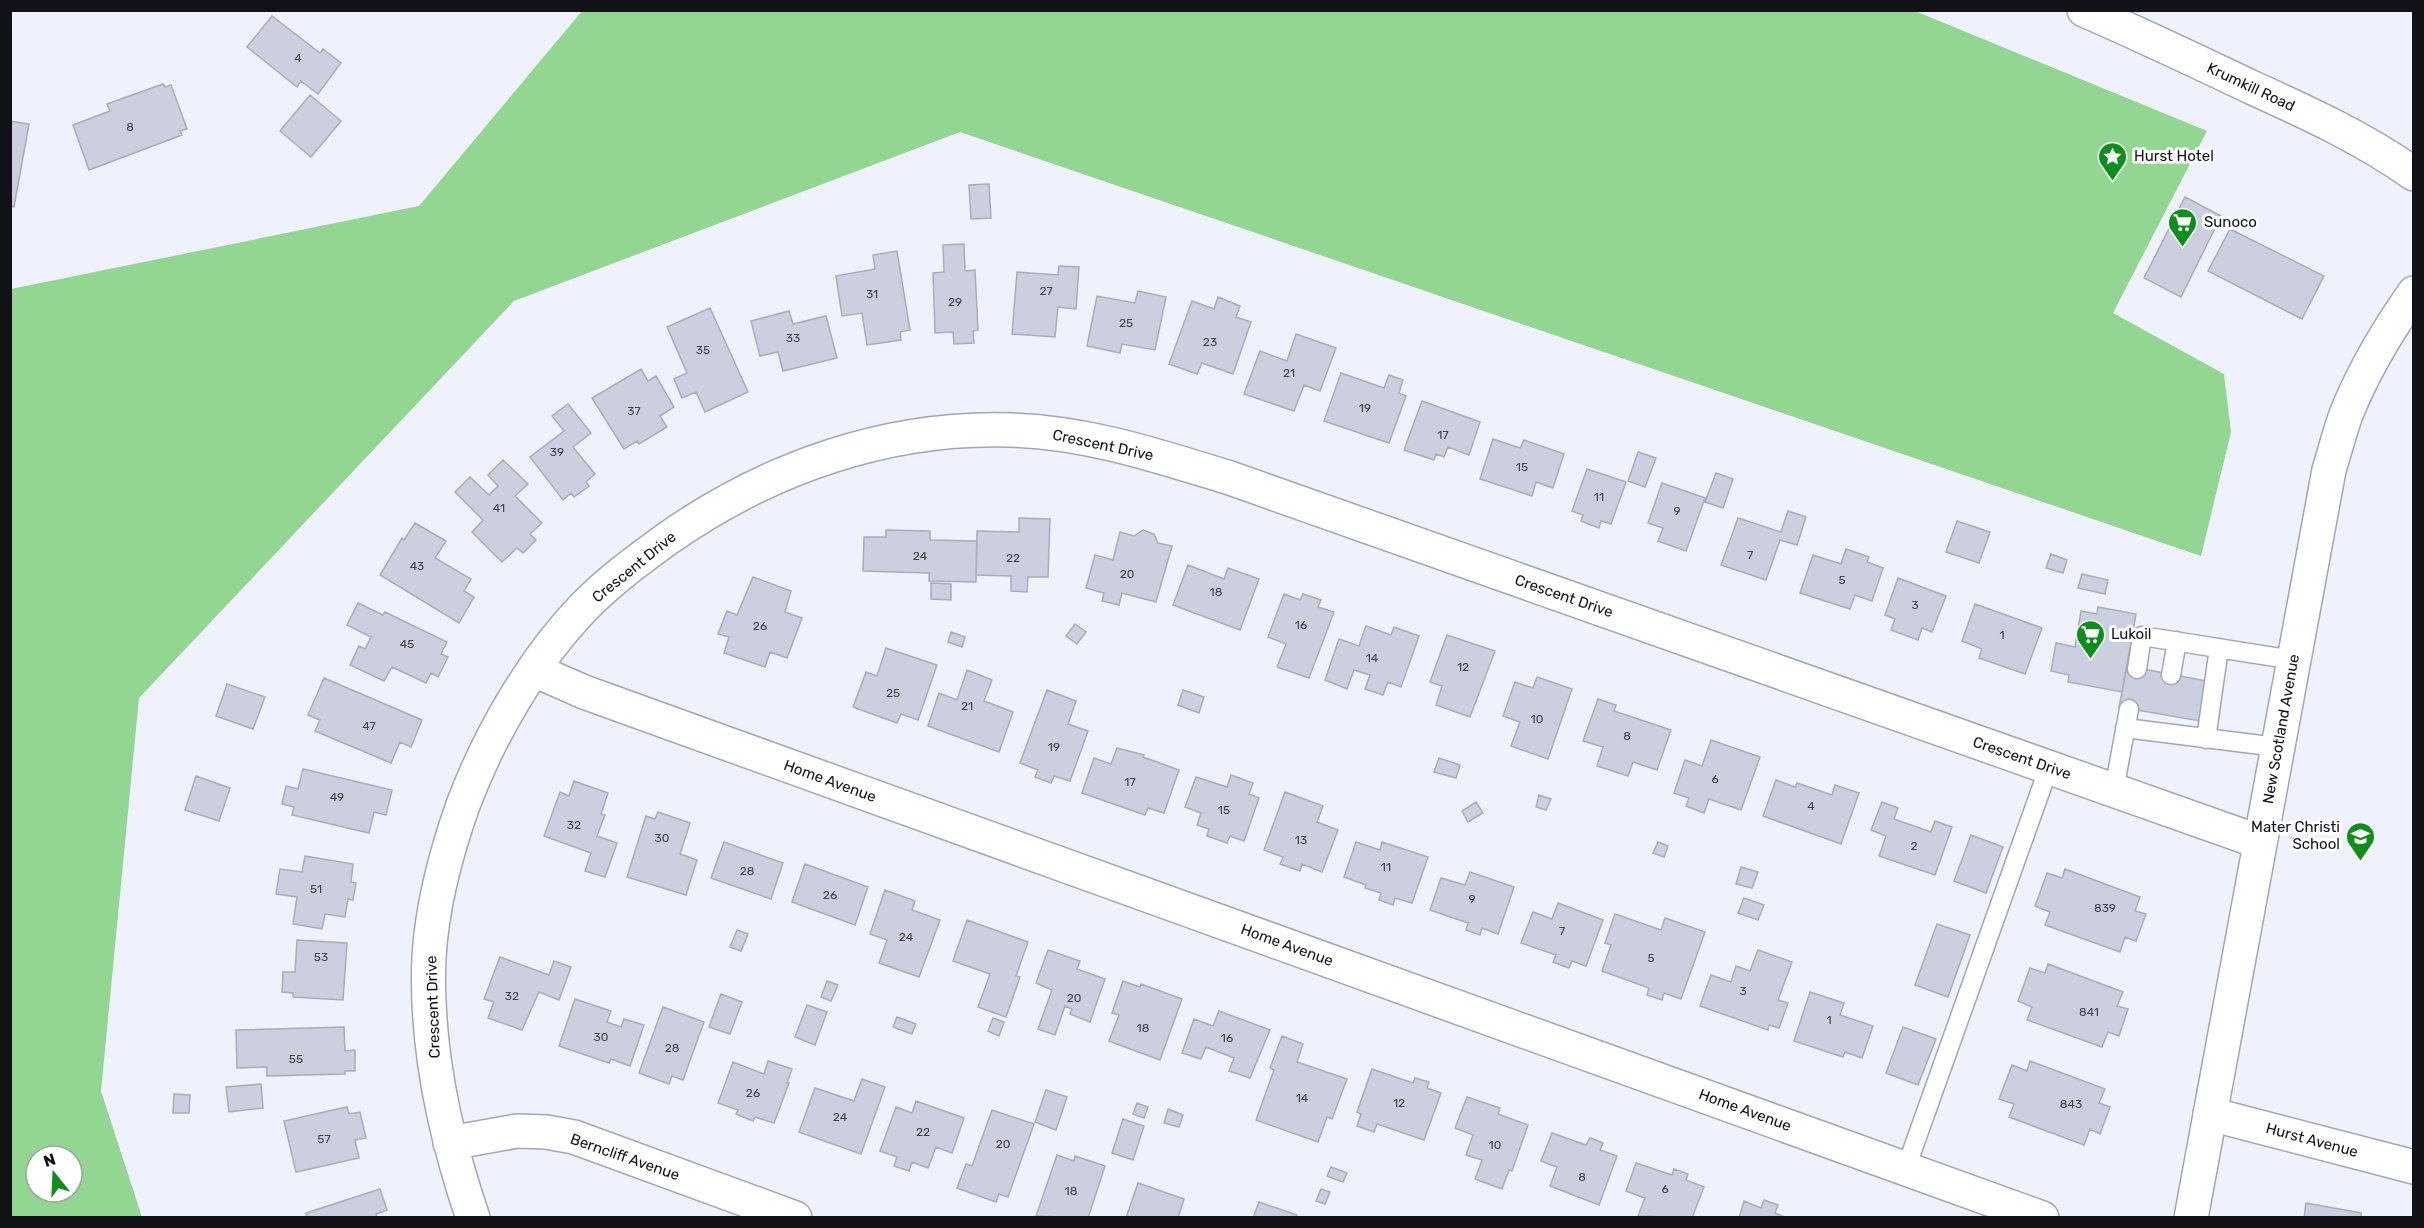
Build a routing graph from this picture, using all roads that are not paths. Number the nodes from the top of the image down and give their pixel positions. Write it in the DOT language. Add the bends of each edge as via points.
graph roads {
  1 [pos="2084,10"];
  2 [pos="2414,174"];
  3 [pos="2414,293"];
  4 [pos="2177,641"];
  5 [pos="2219,648"];
  6 [pos="2293,660"];
  7 [pos="2137,669"];
  8 [pos="534,670"];
  9 [pos="2171,675"];
  10 [pos="2129,709"];
  11 [pos="2125,728"];
  12 [pos="2206,738"];
  13 [pos="2277,747"];
  14 [pos="2049,768"];
  15 [pos="2114,790"];
  16 [pos="2260,842"];
  17 [pos="2210,1114"];
  18 [pos="450,1143"];
  19 [pos="2414,1167"];
  20 [pos="1905,1168"];
  21 [pos="1983,1207"];
  22 [pos="473,1218"];
  23 [pos="795,1218"];
  24 [pos="2042,1218"];
  25 [pos="2191,1218"];
  1 -- 2 [label="street, Krumkill Road" via="2344,130"];
  3 -- 6 [label="street, New Scotland Avenue" via="2372,360 2347,412 2329,470"];
  4 -- 5 [label="lane"];
  4 -- 7 [label="lane" via="2142,636"];
  4 -- 9 [label="lane"];
  5 -- 6 [label="lane"];
  5 -- 12 [label="lane"];
  6 -- 13 [label="street, New Scotland Avenue"];
  8 -- 14 [label="street, Crescent Drive" via="584,608 640,558 700,517 767,479 878,442 957,431 1059,433 1113,444 1230,478"];
  8 -- 18 [label="street, Crescent Drive" via="488,746 469,789 436,902 429,956 430,1004 436,1076"];
  8 -- 20 [label="street, Home Avenue" via="595,696"];
  10 -- 11 [label="lane"];
  11 -- 12 [label="lane" via="2162,724"];
  11 -- 15 [label="lane"];
  12 -- 13 [label="lane"];
  13 -- 16 [label="street, New Scotland Avenue"];
  14 -- 15 [label="street, Crescent Drive"];
  14 -- 20 [label="lane"];
  15 -- 16 [label="street, Crescent Drive"];
  16 -- 17 [label="street, New Scotland Avenue"];
  17 -- 19 [label="street, Hurst Avenue"];
  17 -- 25 [label="street, New Scotland Avenue"];
  18 -- 22 [label="street, Crescent Drive"];
  18 -- 23 [label="street, Berncliff Avenue" via="517,1131 574,1137"];
  20 -- 21 [label="street, Home Avenue"];
  21 -- 24 [label="street, Home Avenue"];
}
